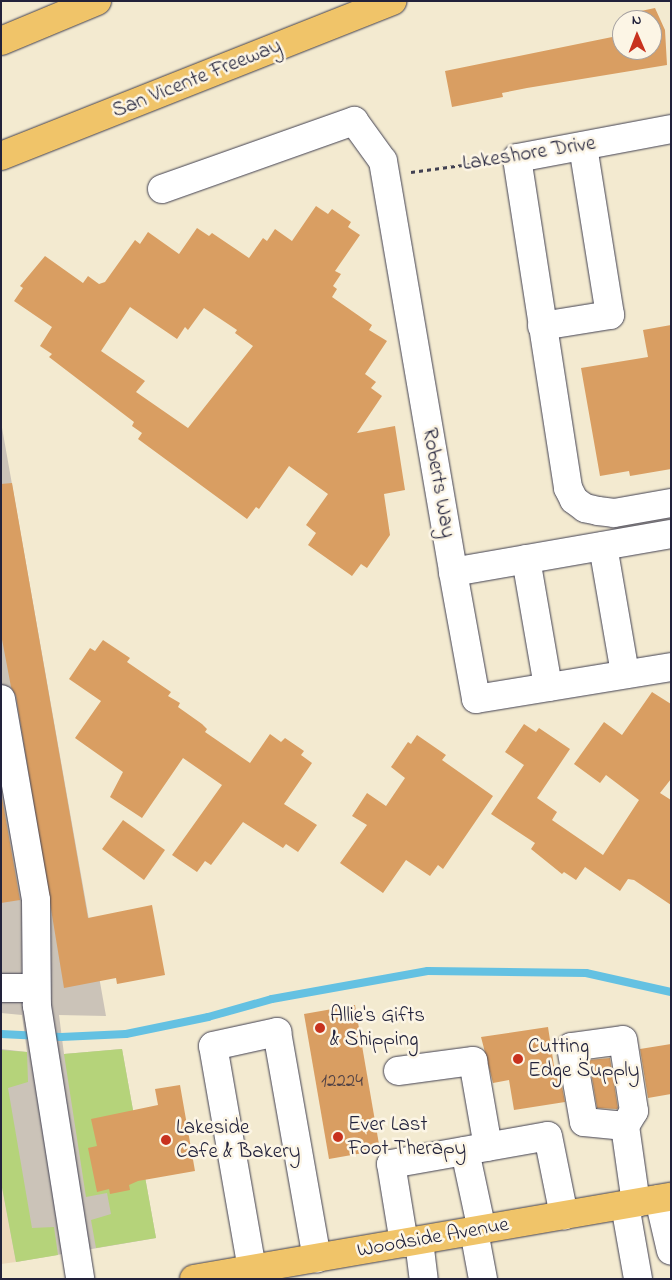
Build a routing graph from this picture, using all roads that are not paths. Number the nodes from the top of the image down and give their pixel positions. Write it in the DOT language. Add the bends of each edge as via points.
graph roads {
  1 [pos="97,1"];
  2 [pos="392,1"];
  3 [pos="1,41"];
  4 [pos="671,129"];
  5 [pos="583,146"];
  6 [pos="1,156"];
  7 [pos="162,189"];
  8 [pos="542,326"];
  9 [pos="671,503"];
  10 [pos="671,534"];
  11 [pos="603,546"];
  12 [pos="526,559"];
  13 [pos="453,572"];
  14 [pos="671,667"];
  15 [pos="626,674"];
  16 [pos="548,687"];
  17 [pos="1,699"];
  18 [pos="1,988"];
  19 [pos="36,997"];
  20 [pos="398,1071"];
  21 [pos="624,1126"];
  22 [pos="477,1149"];
  23 [pos="648,1201"];
  24 [pos="564,1216"];
  25 [pos="478,1230"];
  26 [pos="411,1242"];
  27 [pos="671,1251"];
  28 [pos="317,1258"];
  29 [pos="252,1269"];
  30 [pos="206,1278"];
  31 [pos="80,1279"];
  32 [pos="424,1279"];
  33 [pos="483,1279"];
  34 [pos="638,1279"];
  1 -- 3 [label="main road"];
  2 -- 6 [label="main road, San Vicente Freeway"];
  4 -- 5 [label="street, Lakeshore Drive"];
  5 -- 8 [label="street, Lakeshore Drive" via="518,158"];
  5 -- 8 [label="street" via="610,314"];
  7 -- 13 [label="street, Roberts Way" via="354,121 383,161"];
  8 -- 9 [label="street" via="568,488 574,500 585,508 614,513"];
  10 -- 11 [label="street"];
  11 -- 12 [label="street"];
  11 -- 15 [label="street"];
  12 -- 13 [label="street"];
  12 -- 16 [label="street"];
  13 -- 16 [label="street, Roberts Way" via="476,699"];
  14 -- 15 [label="street"];
  15 -- 16 [label="street"];
  17 -- 19 [label="street" via="36,900"];
  18 -- 19 [label="street"];
  19 -- 31 [label="street"];
  20 -- 22 [label="street" via="473,1061"];
  21 -- 23 [label="street"];
  22 -- 24 [label="street" via="548,1136"];
  22 -- 25 [label="street"];
  22 -- 26 [label="street" via="391,1164"];
  23 -- 24 [label="main road, Woodside Avenue"];
  23 -- 27 [label="street"];
  23 -- 34 [label="street"];
  24 -- 25 [label="main road, Woodside Avenue"];
  25 -- 26 [label="main road, Woodside Avenue"];
  25 -- 33 [label="street"];
  26 -- 28 [label="main road, Woodside Avenue"];
  26 -- 32 [label="street"];
  28 -- 29 [label="main road, Woodside Avenue"];
  28 -- 29 [label="street" via="276,1032 212,1046"];
  29 -- 30 [label="main road, Woodside Avenue"];
}
